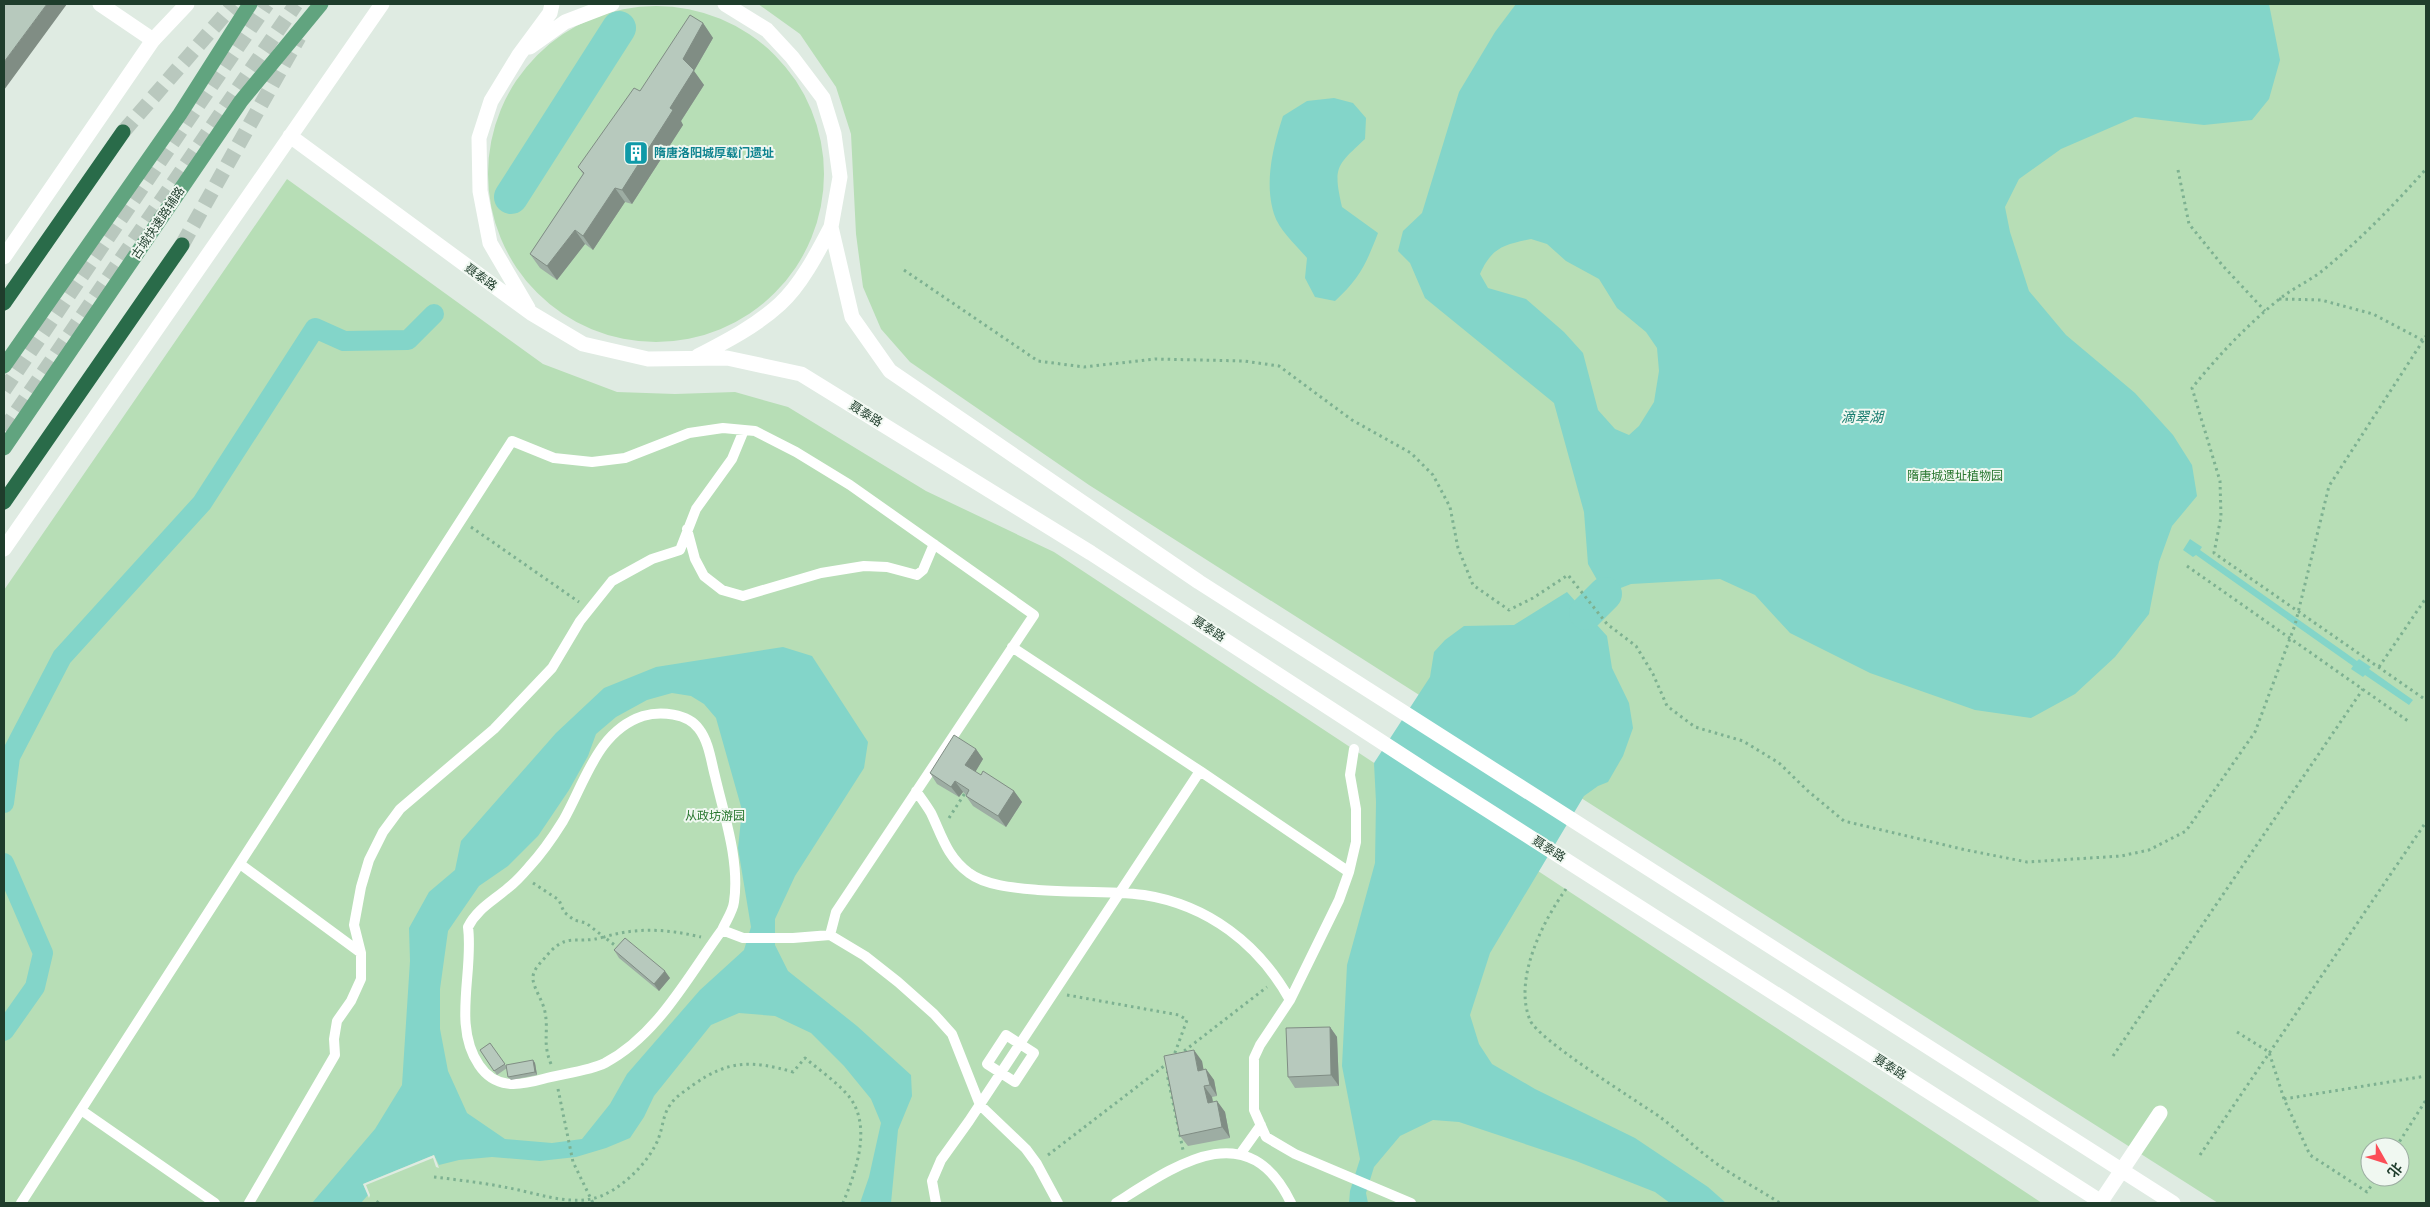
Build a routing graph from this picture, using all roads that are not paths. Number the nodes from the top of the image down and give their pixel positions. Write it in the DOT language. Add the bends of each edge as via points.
graph roads {
  1 [pos="100,4"];
  2 [pos="187,4"];
  3 [pos="250,4"];
  4 [pos="321,4"];
  5 [pos="382,4"];
  6 [pos="552,4"];
  7 [pos="612,4"];
  8 [pos="725,4"];
  9 [pos="153,40"];
  10 [pos="519,55"];
  11 [pos="122,132"];
  12 [pos="290,136"];
  13 [pos="831,226"];
  14 [pos="182,245"];
  15 [pos="4,257"];
  16 [pos="4,303"];
  17 [pos="530,313"];
  18 [pos="695,358"];
  19 [pos="4,366"];
  20 [pos="744,430"];
  21 [pos="4,448"];
  22 [pos="4,502"];
  23 [pos="687,529"];
  24 [pos="934,544"];
  25 [pos="4,549"];
  26 [pos="1012,647"];
  27 [pos="1354,749"];
  28 [pos="1200,771"];
  29 [pos="916,791"];
  30 [pos="240,864"];
  31 [pos="1349,872"];
  32 [pos="1119,894"];
  33 [pos="722,930"];
  34 [pos="830,935"];
  35 [pos="361,952"];
  36 [pos="1290,1000"];
  37 [pos="1020,1044"];
  38 [pos="1001,1073"];
  39 [pos="980,1105"];
  40 [pos="81,1110"];
  41 [pos="2160,1113"];
  42 [pos="1261,1126"];
  43 [pos="1241,1153"];
  44 [pos="2121,1170"];
  45 [pos="21,1203"];
  46 [pos="215,1203"];
  47 [pos="249,1203"];
  48 [pos="936,1203"];
  49 [pos="1058,1203"];
  50 [pos="1116,1203"];
  51 [pos="1291,1203"];
  52 [pos="1411,1203"];
  53 [pos="2101,1203"];
  54 [pos="2173,1203"];
  1 -- 9 [label="main road"];
  2 -- 9 [label="main road"];
  3 -- 19 [label="main road" via="180,114"];
  4 -- 21 [label="main road, 古城快速路辅路" via="241,100"];
  5 -- 12 [label="main road"];
  6 -- 10 [label="main road" via="550,13"];
  7 -- 10 [label="main road" via="565,22"];
  8 -- 13 [label="main road" via="767,30 823,98 834,134 840,177"];
  9 -- 15 [label="main road"];
  10 -- 17 [label="main road" via="491,101 478,138 480,191 490,243"];
  11 -- 16 [label="highway"];
  12 -- 17 [label="main road, 聂泰路"];
  12 -- 25 [label="main road"];
  13 -- 18 [label="main road" via="814,260 781,304 738,335"];
  13 -- 44 [label="main road" via="852,317 890,371 1207,587"];
  14 -- 22 [label="highway"];
  17 -- 18 [label="main road, 聂泰路" via="583,344 648,359"];
  18 -- 53 [label="main road, 聂泰路" via="727,358 801,374 1113,567"];
  20 -- 23 [label="lane" via="732,459 696,509"];
  20 -- 24 [label="lane" via="755,431 796,452"];
  20 -- 30 [label="lane" via="723,428 689,433 625,458 592,462 554,458 512,441"];
  23 -- 24 [label="lane" via="695,559 704,576 722,590 743,596 821,573 864,566 887,567 917,575 924,570"];
  23 -- 35 [label="lane" via="680,550 652,559 612,581 552,668 494,729 400,808 369,860 354,925"];
  24 -- 26 [label="lane" via="1034,615"];
  26 -- 28 [label="lane"];
  26 -- 29 [label="lane"];
  27 -- 31 [label="lane" via="1350,775 1356,809 1356,842"];
  28 -- 31 [label="lane"];
  28 -- 32 [label="lane"];
  29 -- 32 [label="lane" via="955,862 971,875 1022,889"];
  29 -- 34 [label="lane" via="836,912"];
  30 -- 35 [label="lane"];
  30 -- 40 [label="lane"];
  31 -- 36 [label="lane" via="1339,900"];
  32 -- 36 [label="lane" via="1144,895 1189,906 1225,926 1255,950"];
  32 -- 37 [label="lane"];
  33 -- 33 [label="lane" via="662,1014 633,1045 604,1064 526,1083 503,1085 491,1079 478,1065 468,1042 468,927 486,904 520,877 548,843 595,758 624,724 662,712 679,716 699,728 707,746 728,829 734,873 734,904"];
  33 -- 34 [label="lane" via="743,938"];
  34 -- 39 [label="lane" via="866,956 934,1014 952,1034"];
  35 -- 47 [label="lane" via="361,979 337,1021 335,1054"];
  36 -- 42 [label="lane" via="1254,1058 1254,1110"];
  37 -- 38 [label="lane"];
  37 -- 38 [label="lane" via="1006,1035 987,1064"];
  37 -- 38 [label="lane" via="1034,1053 1015,1082"];
  38 -- 39 [label="lane"];
  39 -- 48 [label="lane" via="941,1160 932,1181"];
  39 -- 49 [label="lane" via="1009,1130 1037,1164"];
  40 -- 45 [label="lane"];
  40 -- 46 [label="lane"];
  41 -- 44 [label="main road"];
  42 -- 43 [label="lane"];
  42 -- 52 [label="lane" via="1266,1137 1296,1154"];
  43 -- 50 [label="lane" via="1214,1154 1185,1163"];
  43 -- 51 [label="lane" via="1255,1159 1273,1175"];
  44 -- 53 [label="main road"];
  44 -- 54 [label="main road"];
}
